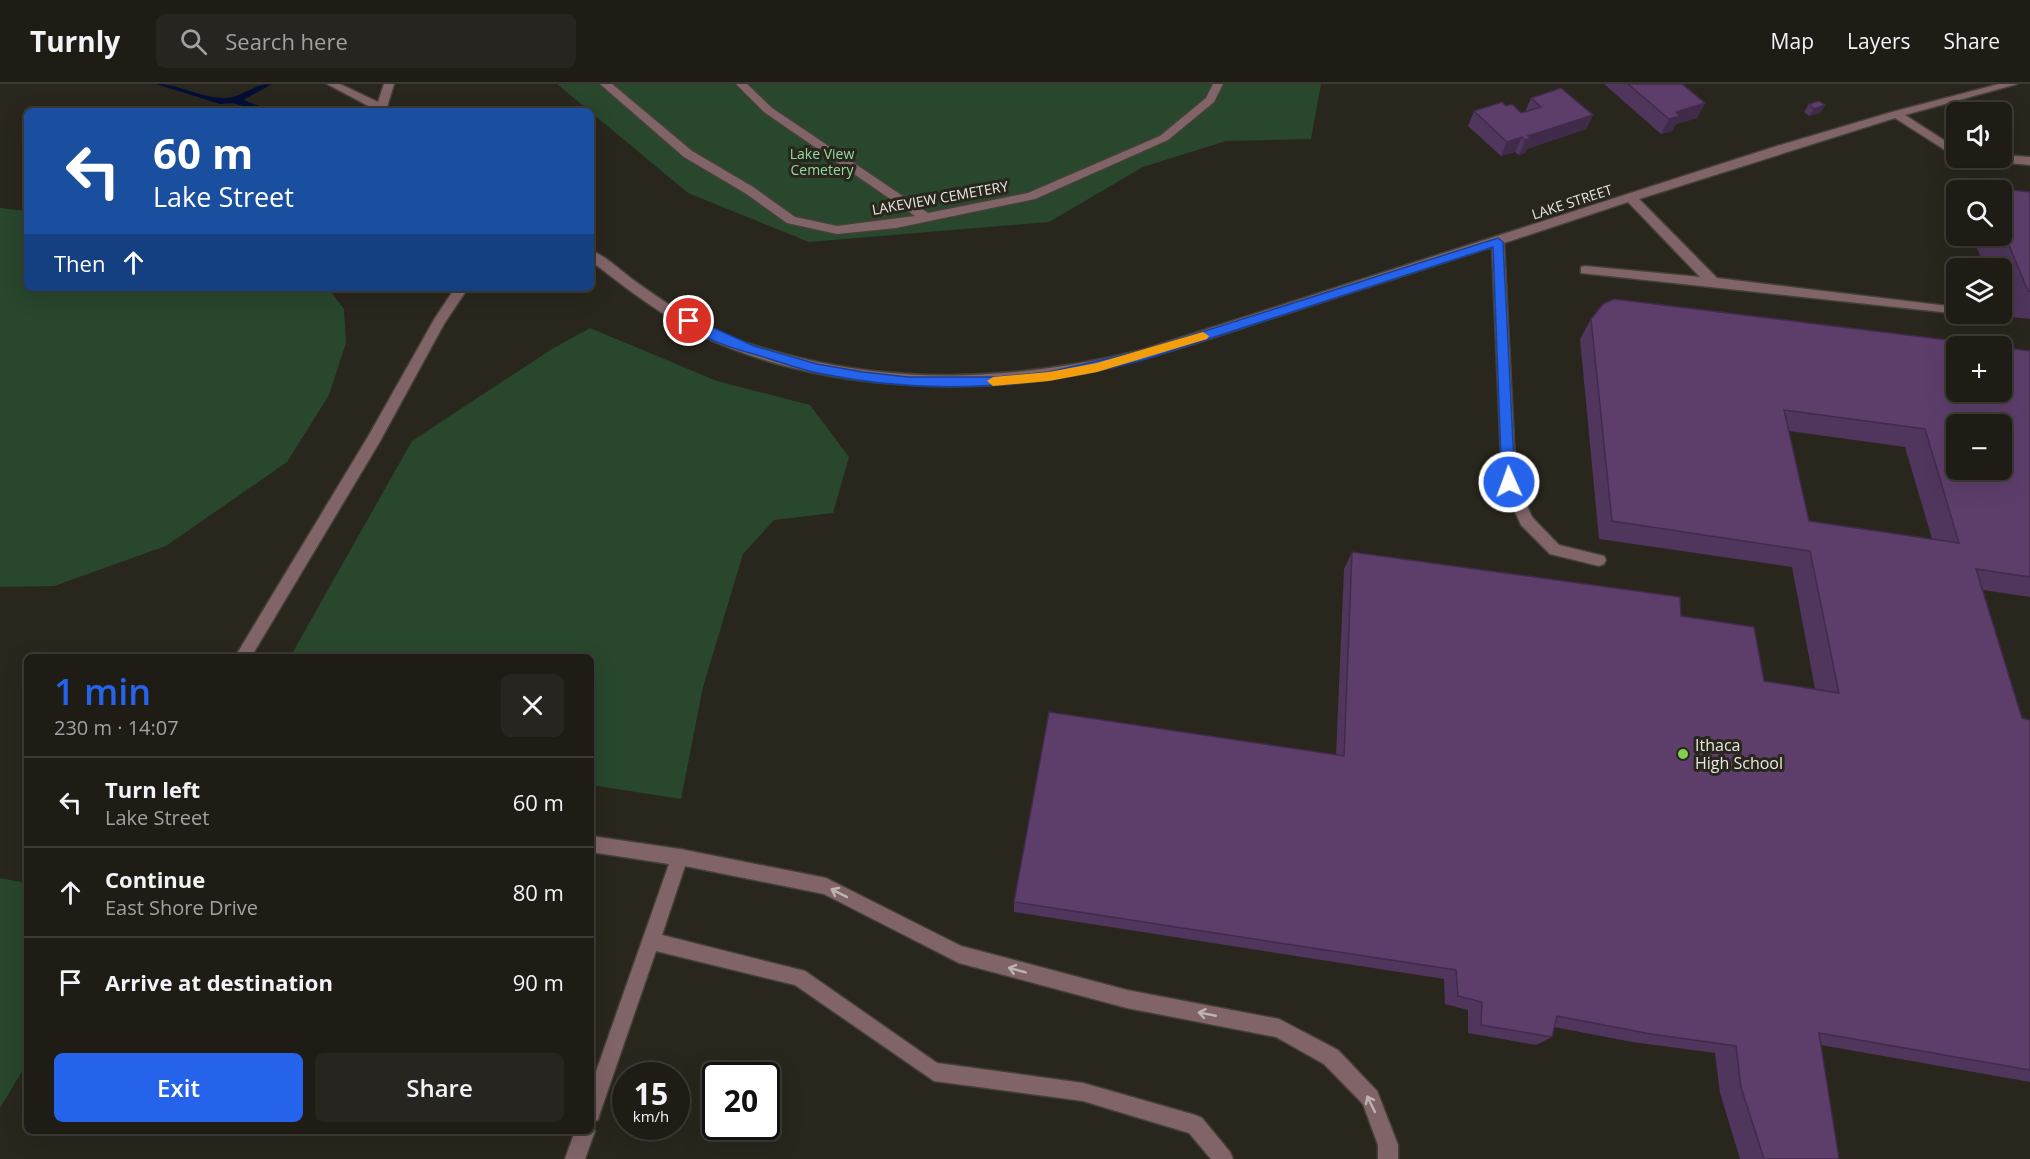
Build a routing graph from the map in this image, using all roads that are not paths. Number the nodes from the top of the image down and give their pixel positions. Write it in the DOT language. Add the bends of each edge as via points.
graph roads {
  1 [pos="332,84"];
  2 [pos="389,84"];
  3 [pos="605,84"];
  4 [pos="741,84"];
  5 [pos="1218,84"];
  6 [pos="2012,84"];
  7 [pos="1965,89"];
  8 [pos="380,108"];
  9 [pos="384,108"];
  10 [pos="1896,114"];
  11 [pos="1946,146"];
  12 [pos="2012,159"];
  13 [pos="2030,161"];
  14 [pos="1631,198"];
  15 [pos="926,218"];
  16 [pos="1498,242"];
  17 [pos="594,257"];
  18 [pos="1585,270"];
  19 [pos="1713,282"];
  20 [pos="460,291"];
  21 [pos="1946,310"];
  22 [pos="1599,560"];
  23 [pos="245,654"];
  24 [pos="594,844"];
  25 [pos="680,857"];
  26 [pos="650,942"];
  27 [pos="594,1104"];
  28 [pos="584,1134"];
  29 [pos="575,1159"];
  30 [pos="1222,1159"];
  31 [pos="1388,1159"];
  1 -- 8 [label="street"];
  2 -- 9 [label="street"];
  3 -- 15 [label="street, LAKEVIEW CEMETERY" via="688,154 791,220 837,230"];
  4 -- 15 [label="street" via="768,110"];
  5 -- 15 [label="street, LAKEVIEW CEMETERY" via="1210,100 1164,138 1031,196"];
  6 -- 7 [label="street, LAKE STREET"];
  7 -- 10 [label="street, LAKE STREET"];
  10 -- 11 [label="street"];
  10 -- 14 [label="street, LAKE STREET"];
  12 -- 13 [label="street"];
  14 -- 16 [label="street, LAKE STREET"];
  14 -- 19 [label="street"];
  16 -- 17 [label="street, LAKE STREET" via="1143,356 1088,370 998,381 908,381 817,368 750,349 705,331"];
  16 -- 22 [label="street" via="1509,482 1526,521 1555,550"];
  18 -- 19 [label="street"];
  19 -- 21 [label="street"];
  20 -- 23 [label="street"];
  24 -- 25 [label="street"];
  25 -- 26 [label="street"];
  31 -- 25 [label="street, one-way" via="1388,1145 1370,1098 1331,1057 1279,1028 1127,999 959,954 826,886"];
  26 -- 27 [label="street"];
  26 -- 30 [label="street" via="799,977 934,1072 1083,1092 1195,1125"];
  28 -- 29 [label="street"];
}
